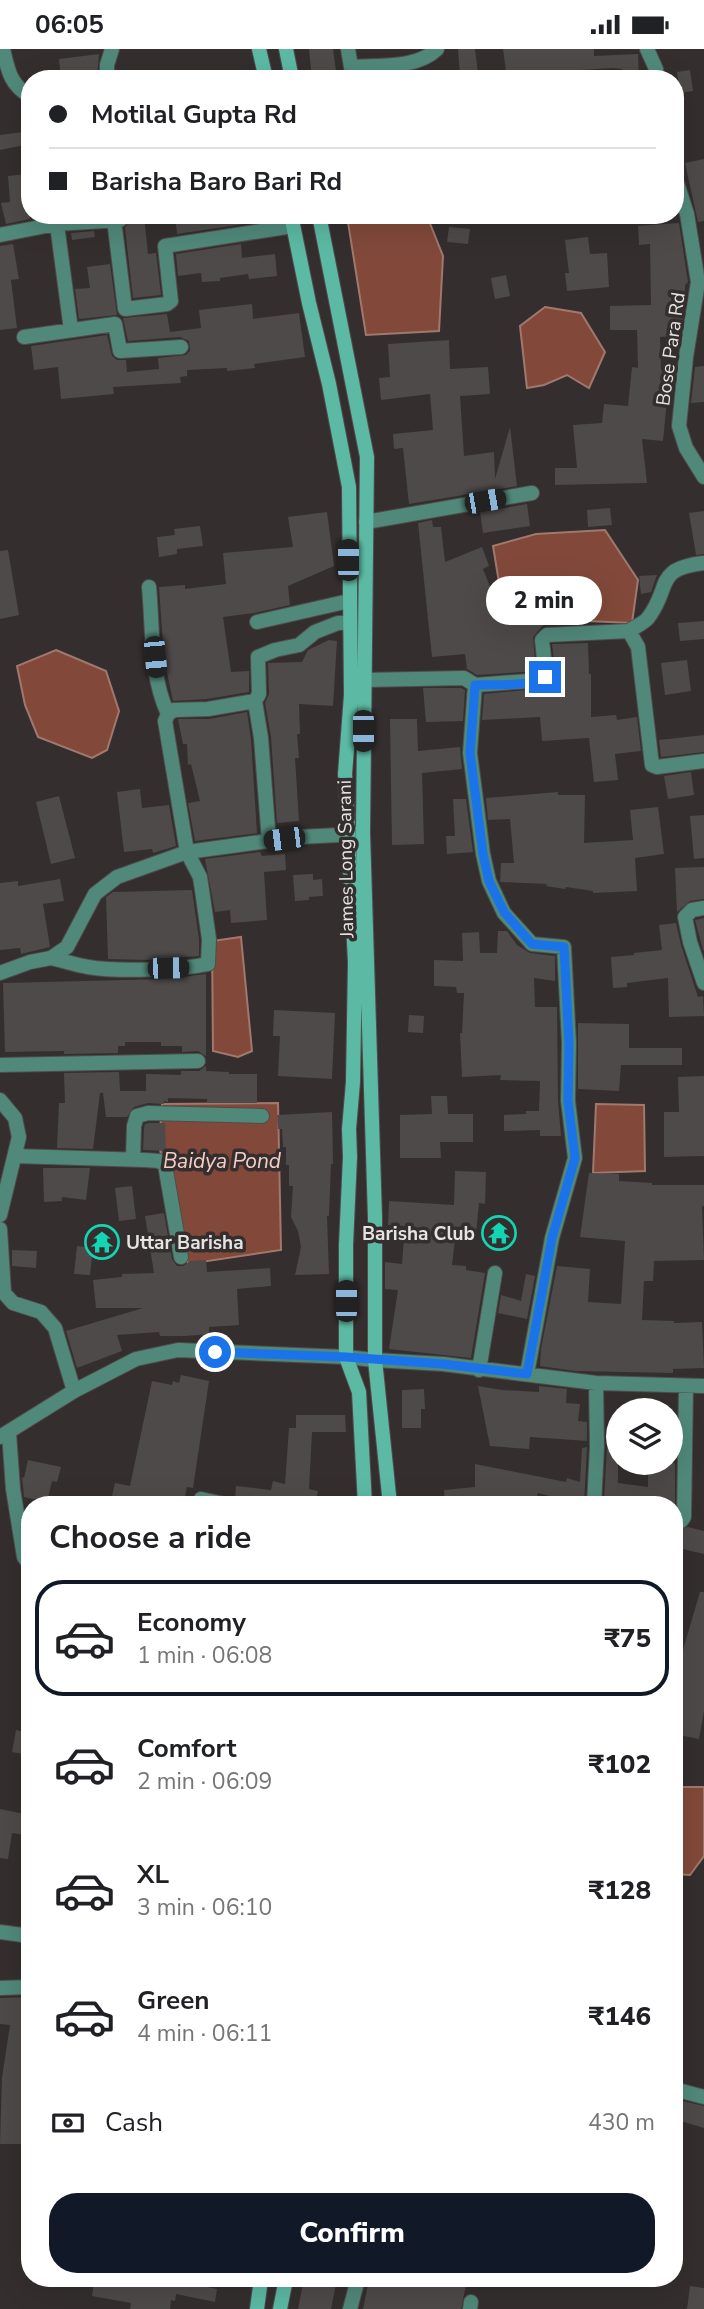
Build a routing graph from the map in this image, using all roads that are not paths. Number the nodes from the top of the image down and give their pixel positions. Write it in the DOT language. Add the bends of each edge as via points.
graph roads {
  1 [pos="3,49"];
  2 [pos="111,49"];
  3 [pos="259,49"];
  4 [pos="286,49"];
  5 [pos="348,49"];
  6 [pos="437,49"];
  7 [pos="647,49"];
  8 [pos="107,70"];
  9 [pos="264,70"];
  10 [pos="290,70"];
  11 [pos="352,70"];
  12 [pos="369,70"];
  13 [pos="655,70"];
  14 [pos="21,91"];
  15 [pos="684,203"];
  16 [pos="41,224"];
  17 [pos="57,224"];
  18 [pos="119,224"];
  19 [pos="277,224"];
  20 [pos="293,224"];
  21 [pos="321,224"];
  22 [pos="0,235"];
  23 [pos="71,330"];
  24 [pos="24,337"];
  25 [pos="181,347"];
  26 [pos="704,477"];
  27 [pos="532,493"];
  28 [pos="366,522"];
  29 [pos="704,563"];
  30 [pos="149,587"];
  31 [pos="349,601"];
  32 [pos="257,622"];
  33 [pos="349,623"];
  34 [pos="629,631"];
  35 [pos="364,680"];
  36 [pos="475,685"];
  37 [pos="255,701"];
  38 [pos="168,714"];
  39 [pos="704,761"];
  40 [pos="356,834"];
  41 [pos="269,841"];
  42 [pos="187,852"];
  43 [pos="358,899"];
  44 [pos="704,908"];
  45 [pos="51,958"];
  46 [pos="0,973"];
  47 [pos="704,983"];
  48 [pos="198,1061"];
  49 [pos="0,1065"];
  50 [pos="0,1100"];
  51 [pos="262,1116"];
  52 [pos="15,1156"];
  53 [pos="133,1159"];
  54 [pos="0,1215"];
  55 [pos="0,1229"];
  56 [pos="181,1257"];
  57 [pos="495,1273"];
  58 [pos="6,1307"];
  59 [pos="346,1357"];
  60 [pos="375,1360"];
  61 [pos="479,1370"];
  62 [pos="527,1374"];
  63 [pos="596,1383"];
  64 [pos="686,1386"];
  65 [pos="704,1386"];
  66 [pos="74,1391"];
  67 [pos="4,1435"];
  68 [pos="365,1496"];
  69 [pos="389,1496"];
  70 [pos="594,1496"];
  71 [pos="683,1515"];
  72 [pos="21,1538"];
  73 [pos="0,1933"];
  74 [pos="21,1935"];
  75 [pos="0,1987"];
  76 [pos="21,1987"];
  77 [pos="683,2091"];
  78 [pos="704,2097"];
  79 [pos="260,2287"];
  80 [pos="284,2287"];
  81 [pos="356,2287"];
  82 [pos="257,2309"];
  83 [pos="280,2309"];
  84 [pos="350,2309"];
  1 -- 14 [label="street" via="11,81"];
  2 -- 8 [label="street"];
  3 -- 9 [label="main road"];
  4 -- 10 [label="main road"];
  5 -- 11 [label="street"];
  6 -- 12 [label="street" via="414,62"];
  7 -- 13 [label="street"];
  15 -- 26 [label="street, Bose Para Rd" via="698,282 679,426"];
  16 -- 22 [label="street"];
  17 -- 23 [label="street"];
  18 -- 19 [label="street" via="125,309 171,301 165,246"];
  20 -- 31 [label="main road" via="349,487"];
  21 -- 28 [label="main road, James Long Sarani" via="367,457"];
  23 -- 24 [label="street"];
  23 -- 25 [label="street" via="114,324 120,351"];
  27 -- 28 [label="street"];
  28 -- 35 [label="main road, James Long Sarani"];
  29 -- 34 [label="street" via="682,566 671,574 647,620"];
  30 -- 38 [label="street" via="157,681"];
  31 -- 32 [label="street"];
  31 -- 33 [label="main road"];
  33 -- 37 [label="street" via="338,623 299,645 258,657 259,694"];
  33 -- 40 [label="main road" via="351,695 345,774"];
  34 -- 36 [label="street" via="547,635 542,641 542,680"];
  34 -- 39 [label="street" via="638,647 652,765"];
  35 -- 36 [label="street" via="464,678"];
  35 -- 40 [label="main road, James Long Sarani"];
  36 -- 62 [label="street" via="470,753 489,881 504,912 532,944 564,947 568,1101 575,1158 552,1238"];
  37 -- 38 [label="street"];
  37 -- 41 [label="street"];
  38 -- 42 [label="street" via="165,721"];
  40 -- 41 [label="street"];
  40 -- 43 [label="main road, James Long Sarani"];
  41 -- 42 [label="street"];
  42 -- 45 [label="street" via="117,877 95,894 67,947"];
  42 -- 45 [label="street" via="200,877 208,964 114,969"];
  43 -- 59 [label="main road"];
  43 -- 60 [label="main road, James Long Sarani" via="375,1218"];
  44 -- 47 [label="street" via="685,917"];
  45 -- 46 [label="street"];
  48 -- 49 [label="street"];
  50 -- 52 [label="street" via="15,1118 19,1137"];
  51 -- 53 [label="street" via="138,1116"];
  52 -- 53 [label="street"];
  52 -- 54 [label="street"];
  53 -- 56 [label="street" via="165,1165"];
  55 -- 58 [label="street"];
  57 -- 61 [label="street"];
  58 -- 66 [label="street" via="41,1312 55,1328"];
  59 -- 60 [label="street"];
  59 -- 66 [label="street" via="178,1350 136,1359"];
  59 -- 68 [label="main road" via="359,1392"];
  60 -- 61 [label="street"];
  60 -- 69 [label="main road, James Long Sarani"];
  61 -- 62 [label="street"];
  62 -- 63 [label="street"];
  63 -- 64 [label="street"];
  63 -- 70 [label="street"];
  64 -- 65 [label="street"];
  64 -- 71 [label="street"];
  66 -- 67 [label="street"];
  67 -- 72 [label="street"];
  73 -- 74 [label="street"];
  75 -- 76 [label="street"];
  77 -- 78 [label="street"];
  79 -- 82 [label="main road"];
  80 -- 83 [label="main road"];
  81 -- 84 [label="street"];
}
